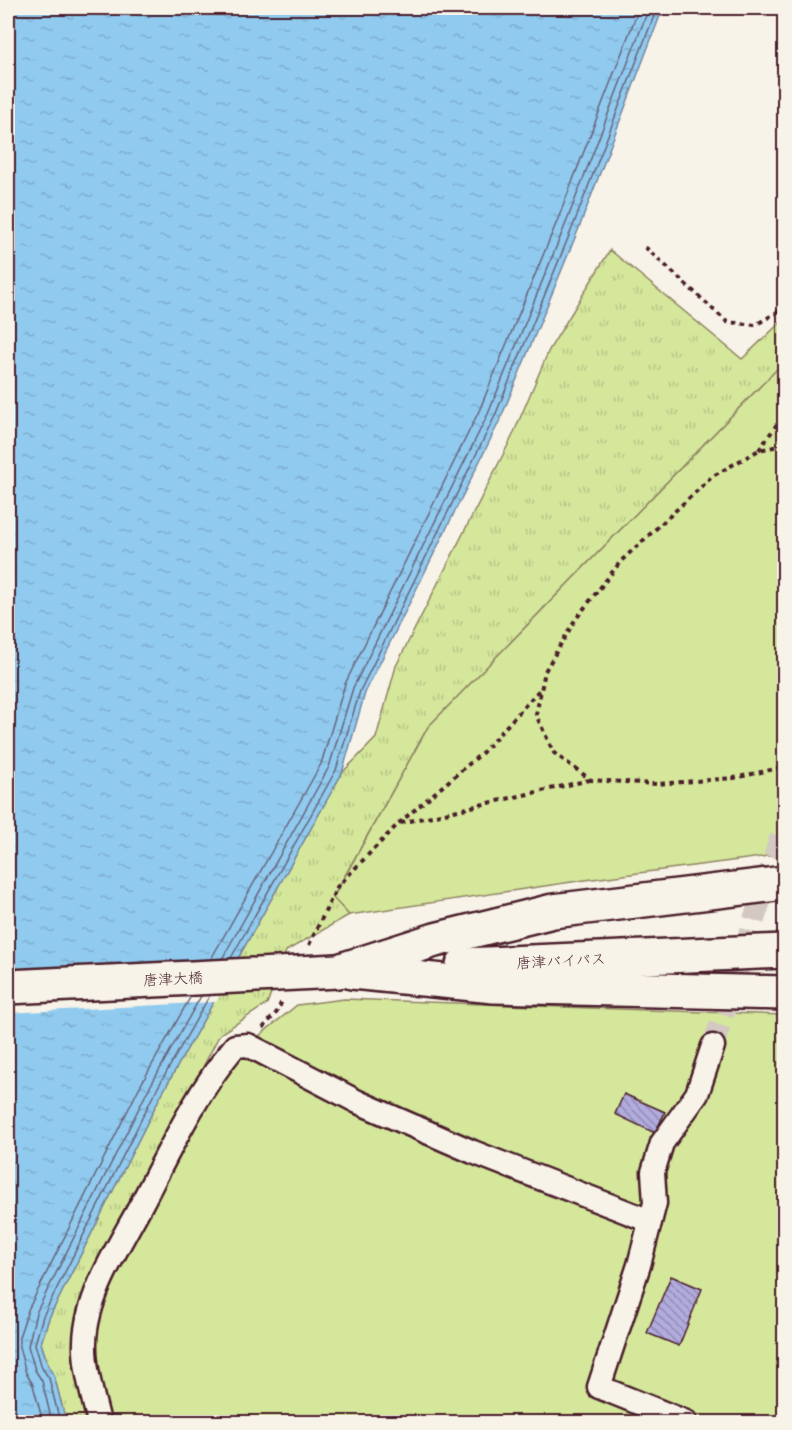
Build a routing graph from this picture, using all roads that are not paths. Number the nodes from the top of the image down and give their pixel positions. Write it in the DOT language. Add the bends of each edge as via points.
graph roads {
  1 [pos="784,883"];
  2 [pos="784,951"];
  3 [pos="338,971"];
  4 [pos="8,987"];
  5 [pos="784,993"];
  6 [pos="713,1046"];
  7 [pos="650,1221"];
  8 [pos="99,1422"];
  9 [pos="686,1422"];
  1 -- 3 [label="highway" via="553,911 435,940"];
  2 -- 3 [label="highway, 唐津バイパス"];
  3 -- 4 [label="highway, 唐津大橋, bridge"];
  3 -- 5 [label="highway" via="495,986"];
  6 -- 7 [label="street" via="697,1094 662,1143 653,1172 655,1203"];
  7 -- 8 [label="street" via="358,1102 248,1045 235,1046 198,1097 90,1310 85,1342"];
  7 -- 9 [label="street" via="599,1387"];
}
